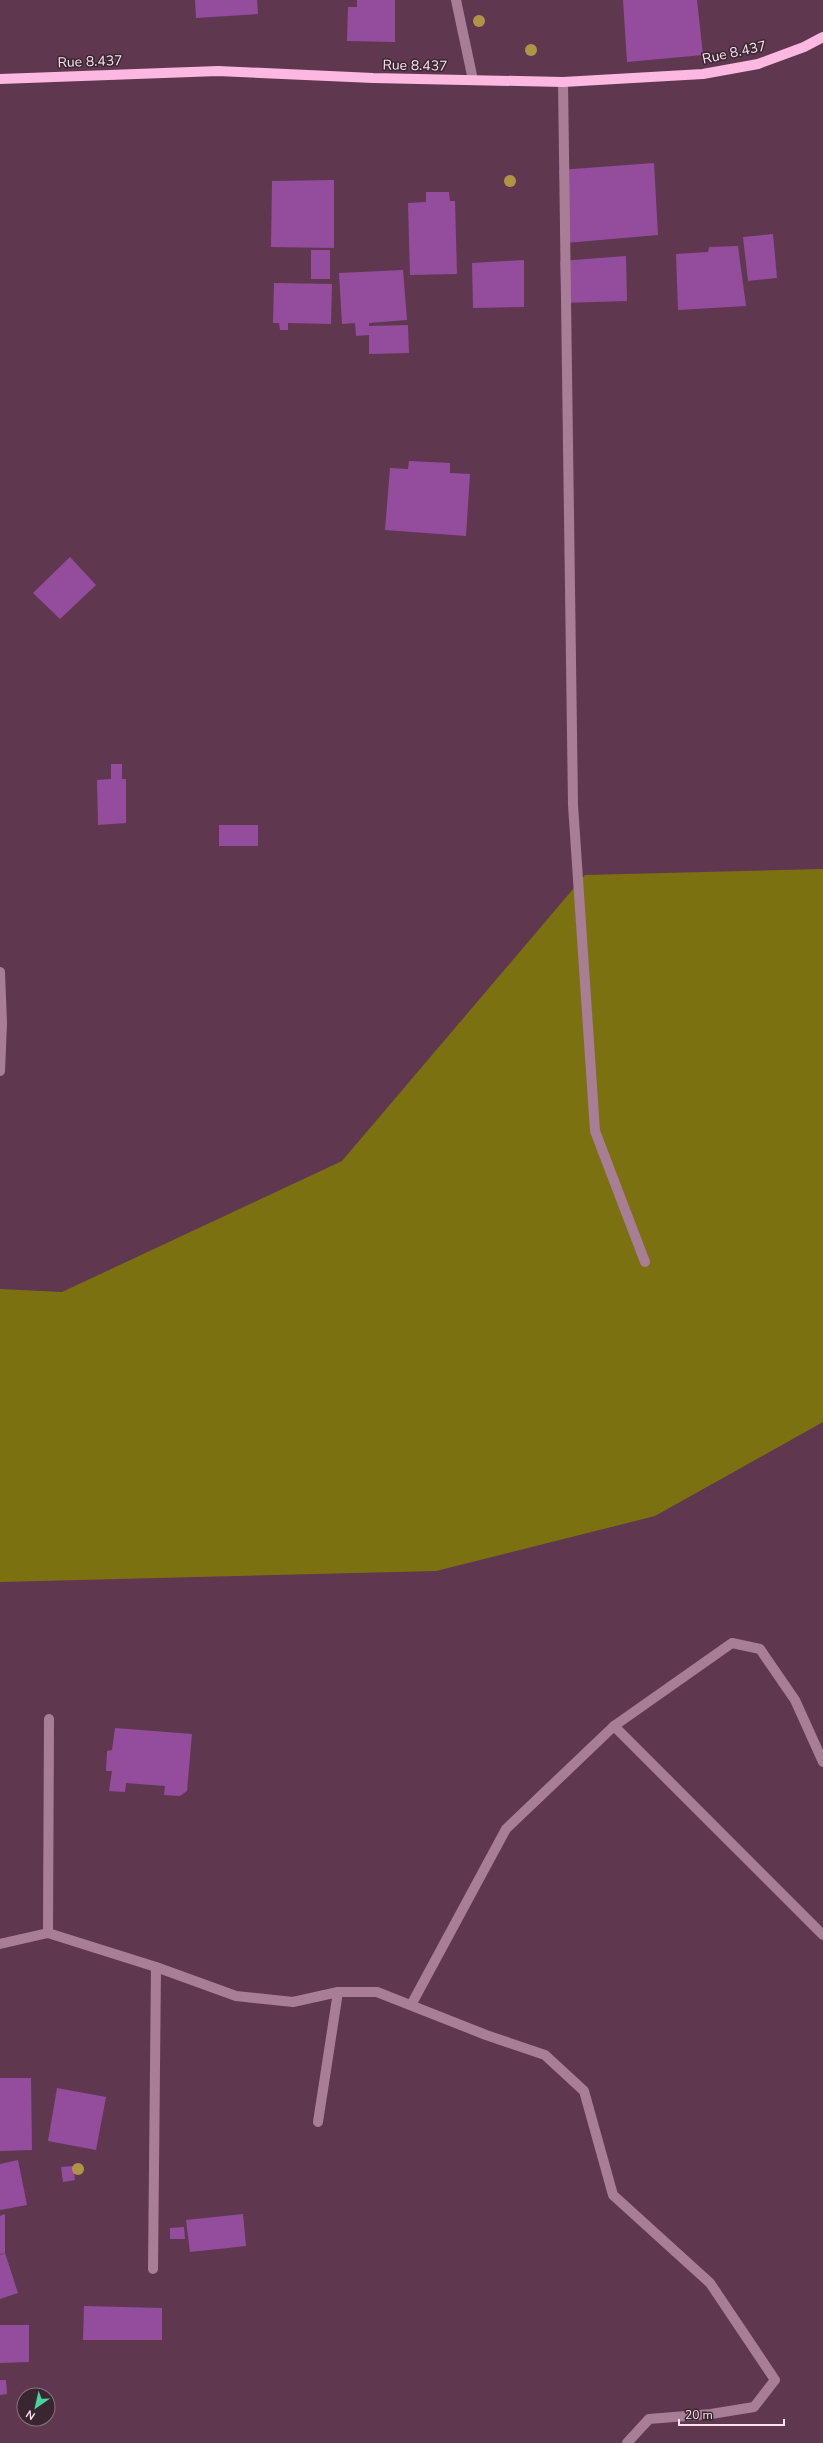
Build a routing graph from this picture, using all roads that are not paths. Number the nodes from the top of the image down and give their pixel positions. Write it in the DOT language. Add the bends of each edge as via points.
graph roads {
  1 [pos="456,0"];
  2 [pos="823,37"];
  3 [pos="0,78"];
  4 [pos="473,80"];
  5 [pos="563,82"];
  6 [pos="0,972"];
  7 [pos="0,1071"];
  8 [pos="645,1262"];
  9 [pos="49,1719"];
  10 [pos="614,1726"];
  11 [pos="823,1762"];
  12 [pos="48,1933"];
  13 [pos="823,1935"];
  14 [pos="0,1944"];
  15 [pos="156,1967"];
  16 [pos="338,1992"];
  17 [pos="411,2005"];
  18 [pos="318,2122"];
  19 [pos="153,2270"];
  20 [pos="627,2443"];
  1 -- 4 [label="street"];
  2 -- 5 [label="main road, Rue 8.437" via="758,64 703,74"];
  3 -- 4 [label="main road, Rue 8.437" via="218,71"];
  4 -- 5 [label="main road, Rue 8.437"];
  5 -- 8 [label="street" via="573,805 595,1131"];
  6 -- 7 [label="street"];
  9 -- 12 [label="street"];
  10 -- 11 [label="street" via="732,1643 760,1649 795,1700"];
  10 -- 13 [label="street"];
  10 -- 17 [label="street" via="506,1829"];
  12 -- 14 [label="street"];
  12 -- 15 [label="street"];
  15 -- 16 [label="street" via="236,1996 293,2002"];
  15 -- 19 [label="street"];
  16 -- 17 [label="street" via="378,1992"];
  16 -- 18 [label="street"];
  17 -- 20 [label="street" via="545,2055 584,2091 613,2195 710,2283 775,2380 754,2407 711,2414 649,2419"];
}
